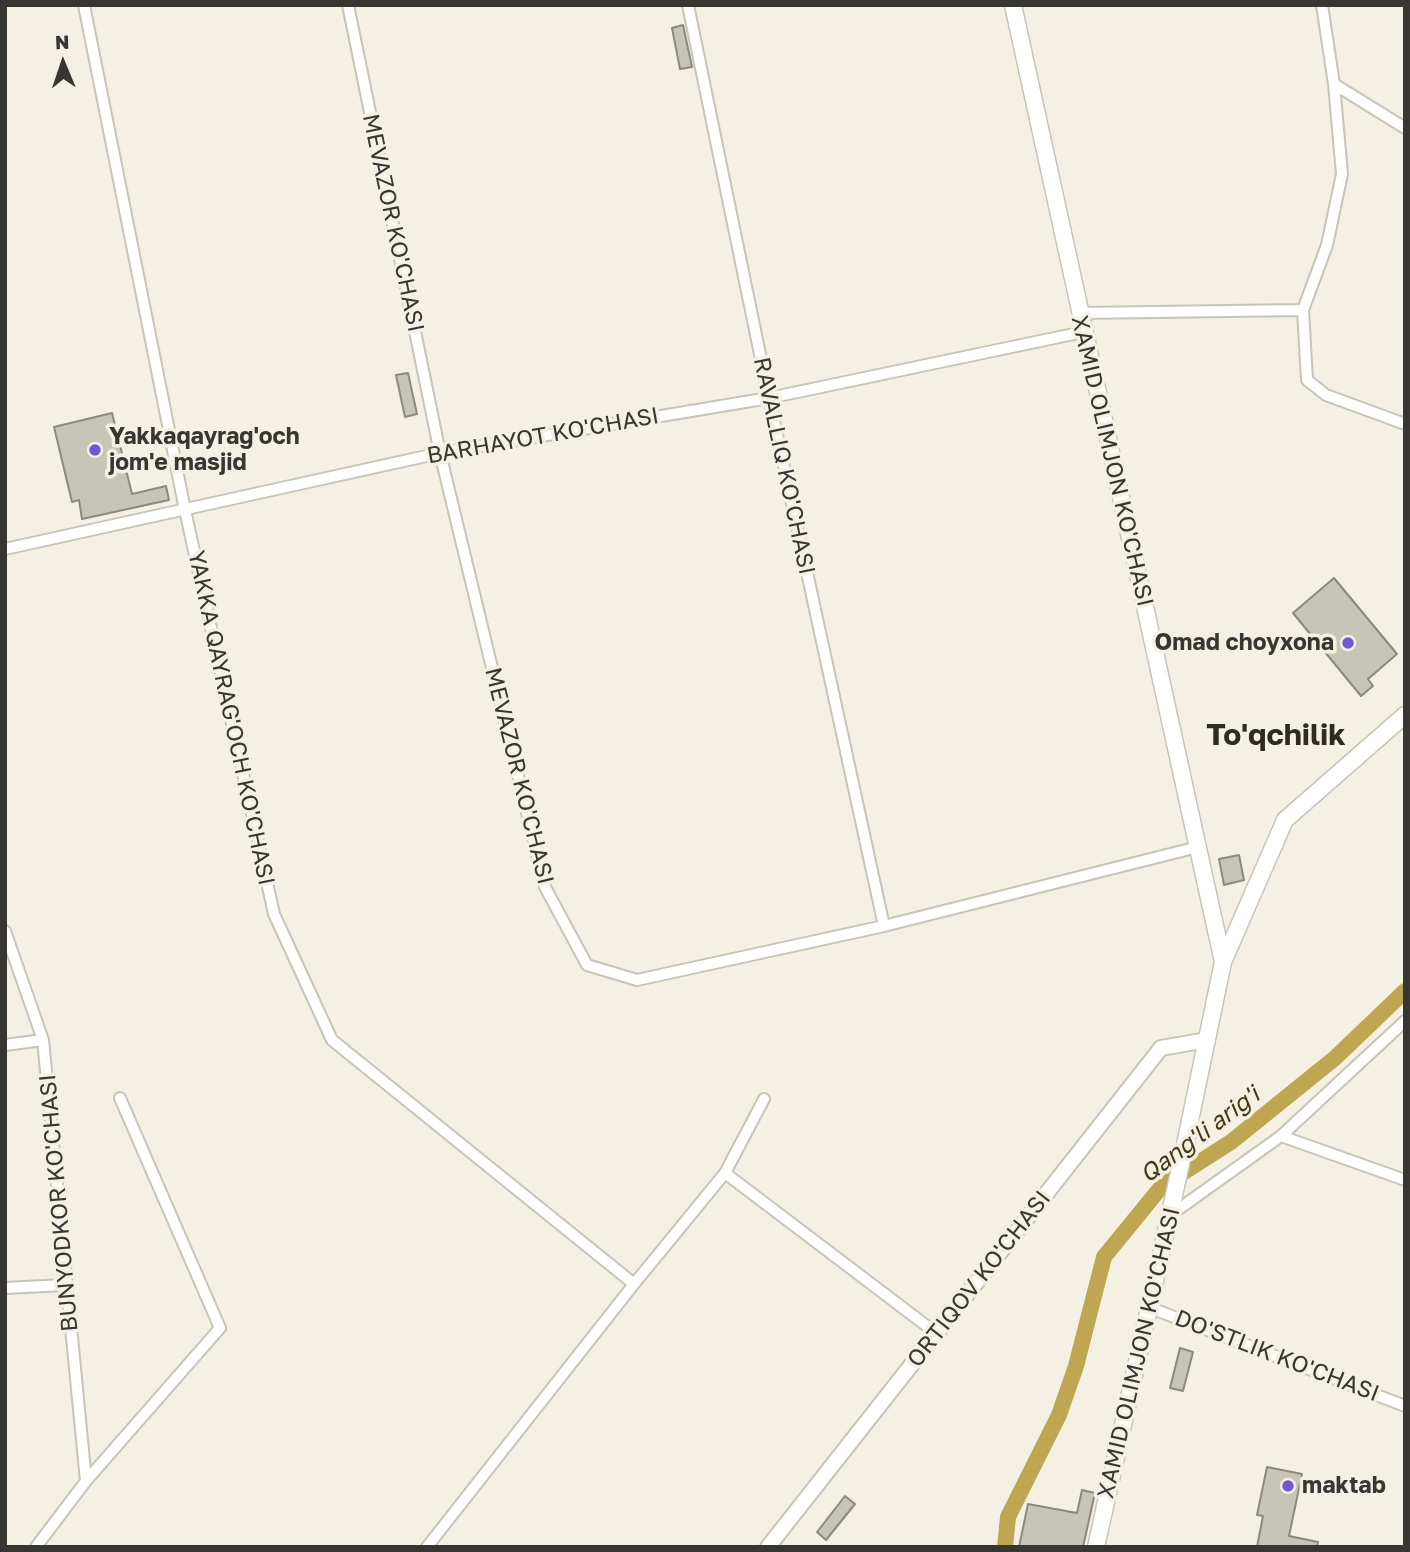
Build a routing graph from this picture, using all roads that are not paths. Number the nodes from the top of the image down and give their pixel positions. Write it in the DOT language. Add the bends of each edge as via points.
graph roads {
  1 [pos="84,5"];
  2 [pos="348,5"];
  3 [pos="688,5"];
  4 [pos="1013,5"];
  5 [pos="1322,5"];
  6 [pos="1334,84"];
  7 [pos="1405,128"];
  8 [pos="1303,310"];
  9 [pos="1079,313"];
  10 [pos="1083,332"];
  11 [pos="769,398"];
  12 [pos="1405,424"];
  13 [pos="440,453"];
  14 [pos="185,510"];
  15 [pos="5,549"];
  16 [pos="1405,715"];
  17 [pos="1198,847"];
  18 [pos="884,926"];
  19 [pos="5,931"];
  20 [pos="1223,962"];
  21 [pos="1405,1021"];
  22 [pos="43,1040"];
  23 [pos="1207,1040"];
  24 [pos="5,1045"];
  25 [pos="120,1098"];
  26 [pos="764,1099"];
  27 [pos="1281,1136"];
  28 [pos="725,1173"];
  29 [pos="1405,1180"];
  30 [pos="1169,1216"];
  31 [pos="634,1284"];
  32 [pos="65,1285"];
  33 [pos="5,1287"];
  34 [pos="1148,1307"];
  35 [pos="936,1333"];
  36 [pos="1405,1406"];
  37 [pos="86,1481"];
  38 [pos="36,1547"];
  39 [pos="427,1547"];
  40 [pos="768,1547"];
  41 [pos="1096,1547"];
  1 -- 14 [label="street, YAKKA QAYRAG'OCH KO'CHASI"];
  2 -- 13 [label="street, MEVAZOR KO'CHASI"];
  3 -- 11 [label="street, RAVALLIQ KO'CHASI"];
  4 -- 9 [label="main road, XAMID OLIMJON KO'CHASI"];
  5 -- 6 [label="street"];
  6 -- 7 [label="street"];
  6 -- 8 [label="street" via="1342,174 1327,244"];
  8 -- 9 [label="street"];
  8 -- 12 [label="street" via="1307,380 1326,395"];
  9 -- 10 [label="main road, XAMID OLIMJON KO'CHASI"];
  10 -- 11 [label="street, BARHAYOT KO'CHASI"];
  10 -- 17 [label="main road, XAMID OLIMJON KO'CHASI"];
  11 -- 13 [label="street, BARHAYOT KO'CHASI"];
  11 -- 18 [label="street, RAVALLIQ KO'CHASI"];
  13 -- 14 [label="street, BARHAYOT KO'CHASI"];
  13 -- 18 [label="street, MEVAZOR KO'CHASI" via="545,887 587,965 637,980"];
  14 -- 15 [label="street, BARHAYOT KO'CHASI"];
  14 -- 31 [label="street, YAKKA QAYRAG'OCH KO'CHASI" via="274,914 332,1040"];
  16 -- 20 [label="main road" via="1285,820"];
  17 -- 18 [label="street, MEVAZOR KO'CHASI"];
  17 -- 20 [label="main road, XAMID OLIMJON KO'CHASI"];
  19 -- 22 [label="street, BUNYODKOR KO'CHASI"];
  20 -- 23 [label="main road, XAMID OLIMJON KO'CHASI"];
  21 -- 27 [label="street"];
  22 -- 24 [label="street"];
  22 -- 32 [label="street, BUNYODKOR KO'CHASI"];
  23 -- 30 [label="main road, XAMID OLIMJON KO'CHASI"];
  23 -- 35 [label="street, ORTIQOV KO'CHASI" via="1161,1048"];
  25 -- 37 [label="street" via="220,1328"];
  26 -- 28 [label="street"];
  27 -- 29 [label="street"];
  27 -- 30 [label="street"];
  28 -- 31 [label="street"];
  28 -- 35 [label="street"];
  30 -- 34 [label="main road, XAMID OLIMJON KO'CHASI"];
  31 -- 39 [label="street"];
  32 -- 33 [label="street"];
  32 -- 37 [label="street, BUNYODKOR KO'CHASI"];
  34 -- 36 [label="street, DO'STLIK KO'CHASI"];
  34 -- 41 [label="main road, XAMID OLIMJON KO'CHASI"];
  35 -- 40 [label="street, ORTIQOV KO'CHASI"];
  37 -- 38 [label="street"];
}
